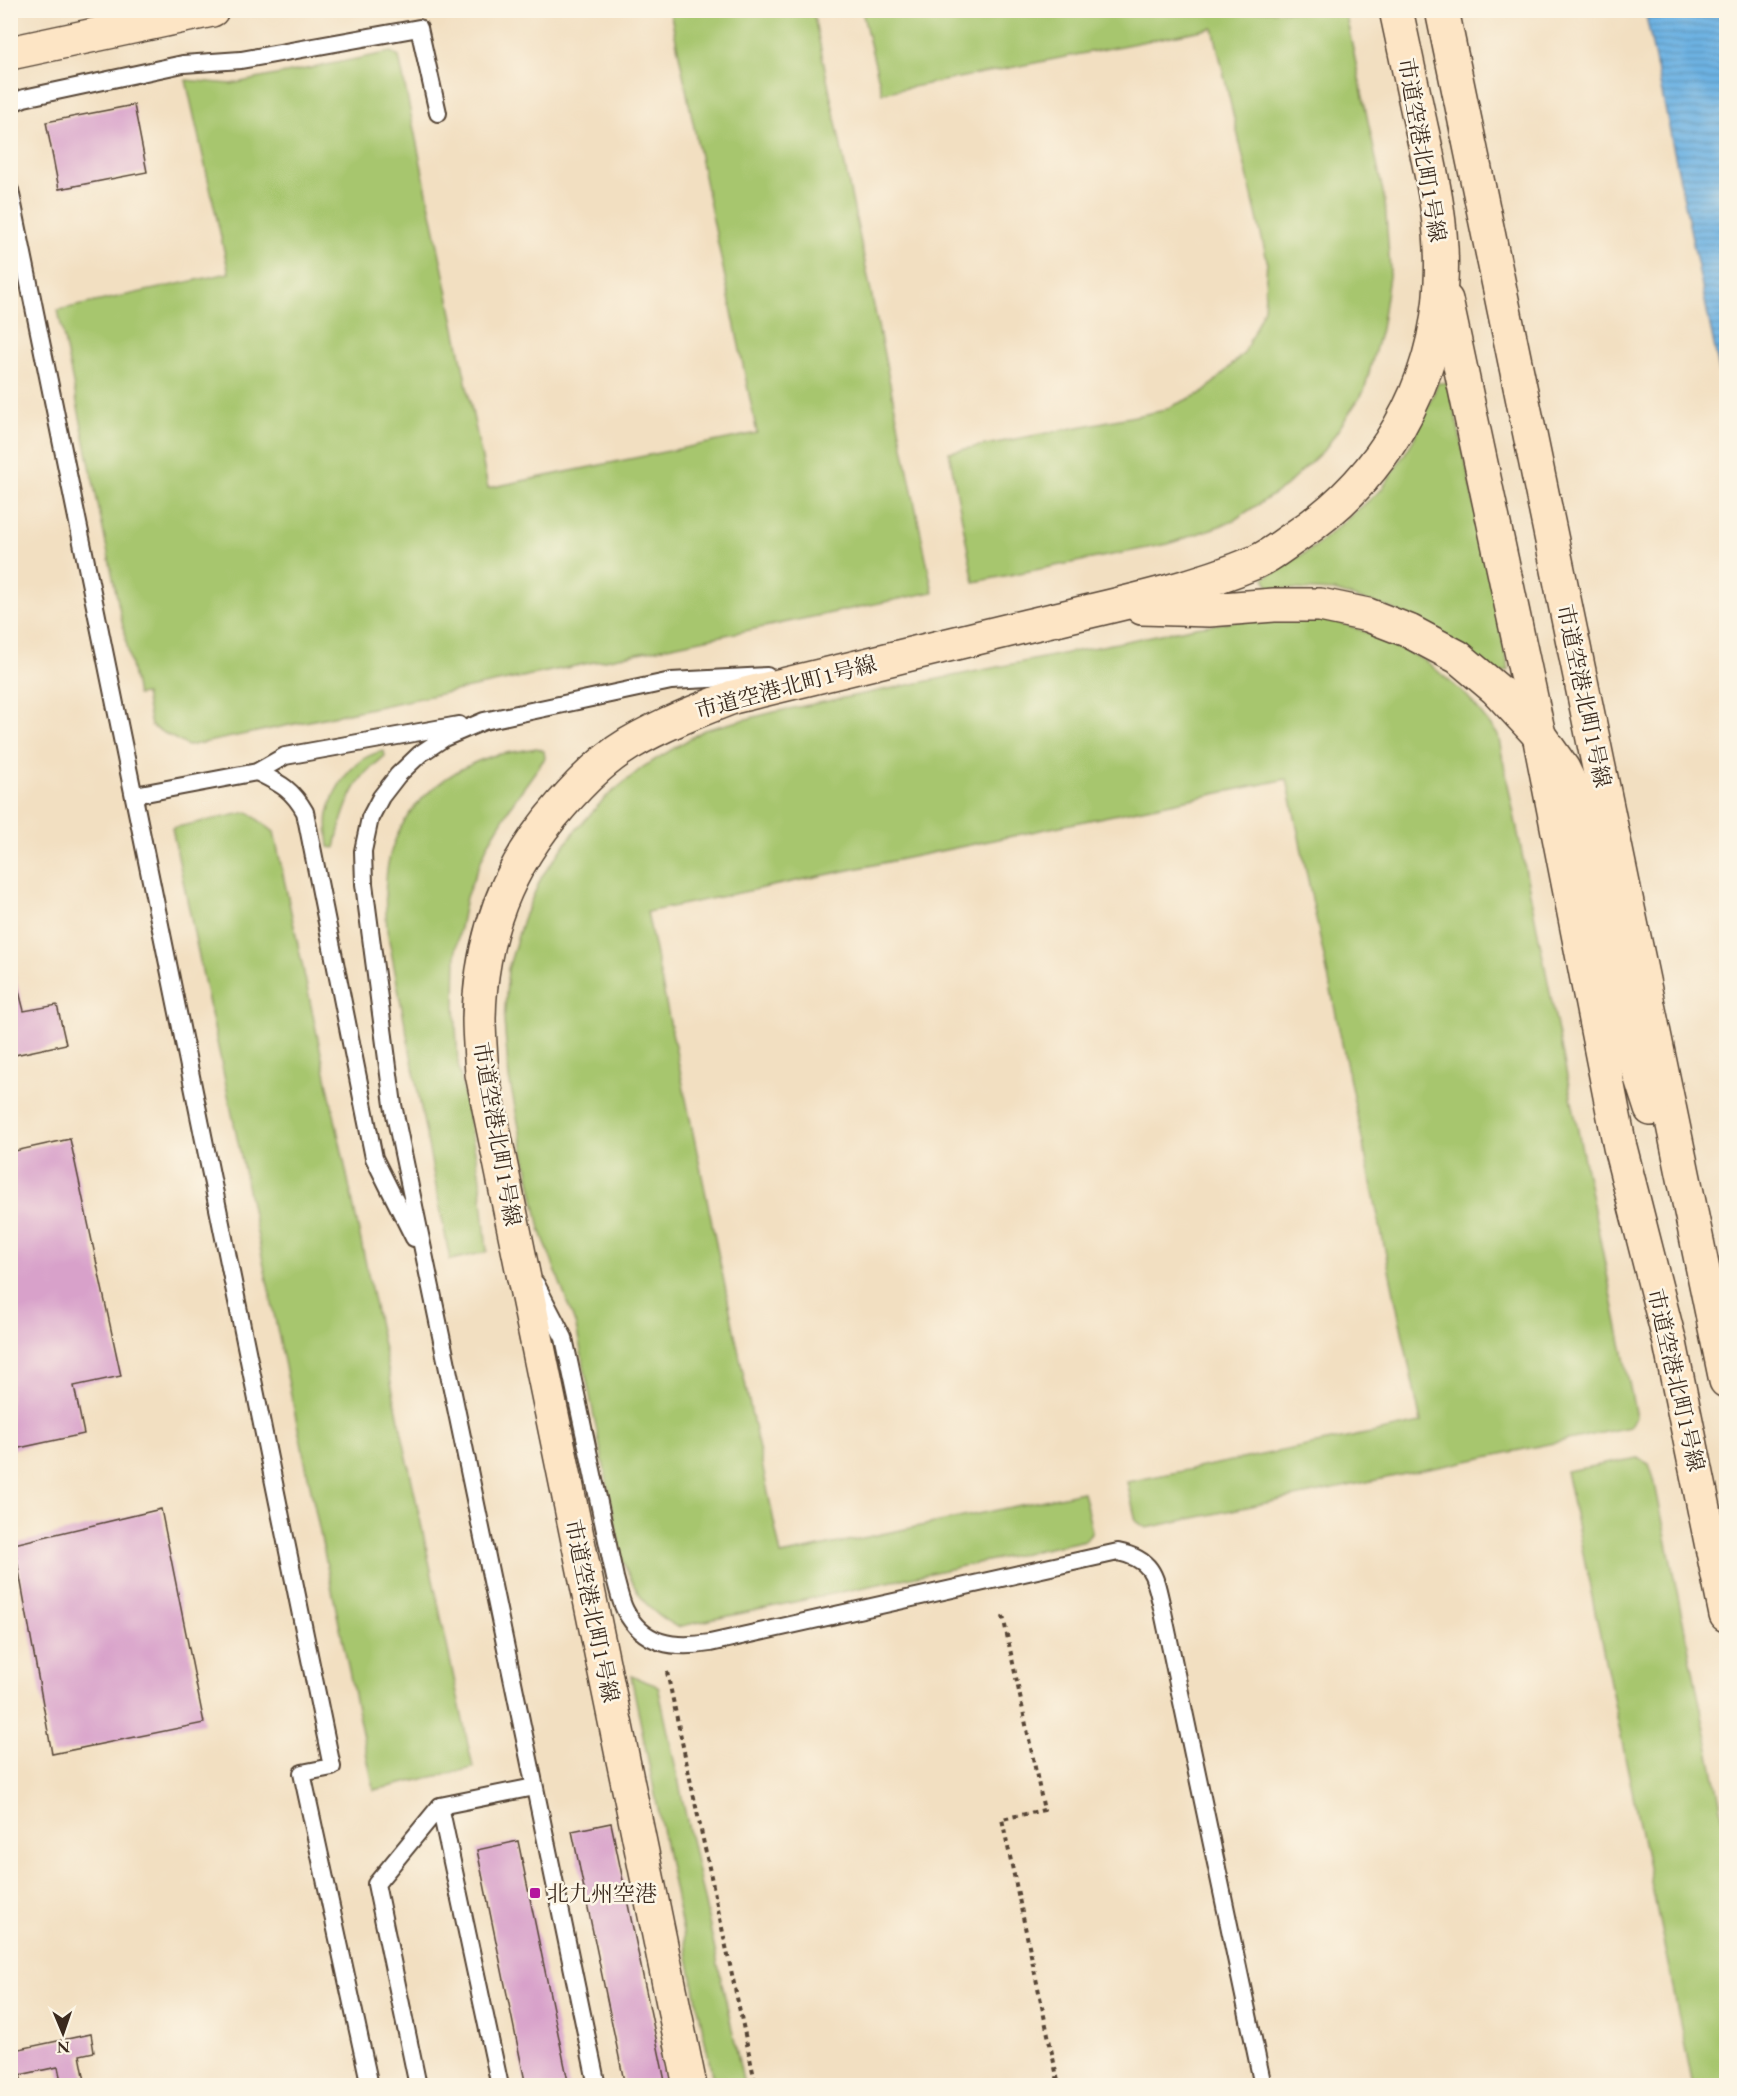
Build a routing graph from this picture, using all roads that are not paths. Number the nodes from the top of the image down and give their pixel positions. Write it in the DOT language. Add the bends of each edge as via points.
graph roads {
  1 [pos="212,10"];
  2 [pos="1396,10"];
  3 [pos="1442,10"];
  4 [pos="10,53"];
  5 [pos="10,104"];
  6 [pos="438,113"];
  7 [pos="10,190"];
  8 [pos="1441,280"];
  9 [pos="1104,608"];
  10 [pos="837,672"];
  11 [pos="484,721"];
  12 [pos="1539,735"];
  13 [pos="257,772"];
  14 [pos="135,795"];
  15 [pos="517,1246"];
  16 [pos="424,1259"];
  17 [pos="1703,1270"];
  18 [pos="1726,1381"];
  19 [pos="1726,1615"];
  20 [pos="534,1787"];
  21 [pos="440,1806"];
  22 [pos="10,2072"];
  23 [pos="13,2085"];
  24 [pos="370,2085"];
  25 [pos="418,2085"];
  26 [pos="501,2085"];
  27 [pos="597,2085"];
  28 [pos="690,2085"];
  29 [pos="1263,2085"];
  1 -- 4 [label="street"];
  2 -- 8 [label="street, 市道空港北町1号線" via="1430,169 1440,231"];
  3 -- 17 [label="street, 市道空港北町1号線"];
  5 -- 6 [label="lane" via="183,64 241,60 419,28"];
  7 -- 14 [label="lane"];
  8 -- 9 [label="street, 市道空港北町1号線" via="1437,326 1422,381 1396,435 1358,485 1315,524 1259,561"];
  8 -- 12 [label="street, 市道空港北町1号線"];
  9 -- 10 [label="street, 市道空港北町1号線"];
  9 -- 12 [label="street" via="1209,610 1320,605 1368,615 1458,657 1496,689"];
  10 -- 11 [label="lane" via="671,681"];
  10 -- 15 [label="street, 市道空港北町1号線" via="733,698 678,718 627,745 583,780 547,820 517,865 496,912 483,965 479,1020 482,1074"];
  11 -- 13 [label="lane" via="285,756"];
  11 -- 16 [label="lane" via="444,738 398,775 370,818 363,851 393,1105"];
  12 -- 17 [label="street" via="1563,769 1582,811 1631,1047"];
  12 -- 19 [label="street, 市道空港北町1号線" via="1620,1147 1670,1343"];
  13 -- 14 [label="lane"];
  13 -- 16 [label="lane" via="296,796 305,812 374,1158"];
  14 -- 24 [label="lane" via="332,1767 302,1773"];
  15 -- 28 [label="street, 市道空港北町1号線"];
  15 -- 29 [label="lane" via="564,1338 623,1608 634,1626 650,1638 688,1647 710,1644 1118,1552 1147,1563 1163,1612"];
  16 -- 20 [label="lane"];
  17 -- 18 [label="street, 市道空港北町1号線"];
  20 -- 21 [label="lane"];
  20 -- 27 [label="lane"];
  21 -- 25 [label="lane" via="376,1884"];
  21 -- 26 [label="lane"];
  22 -- 23 [label="lane"];
}
